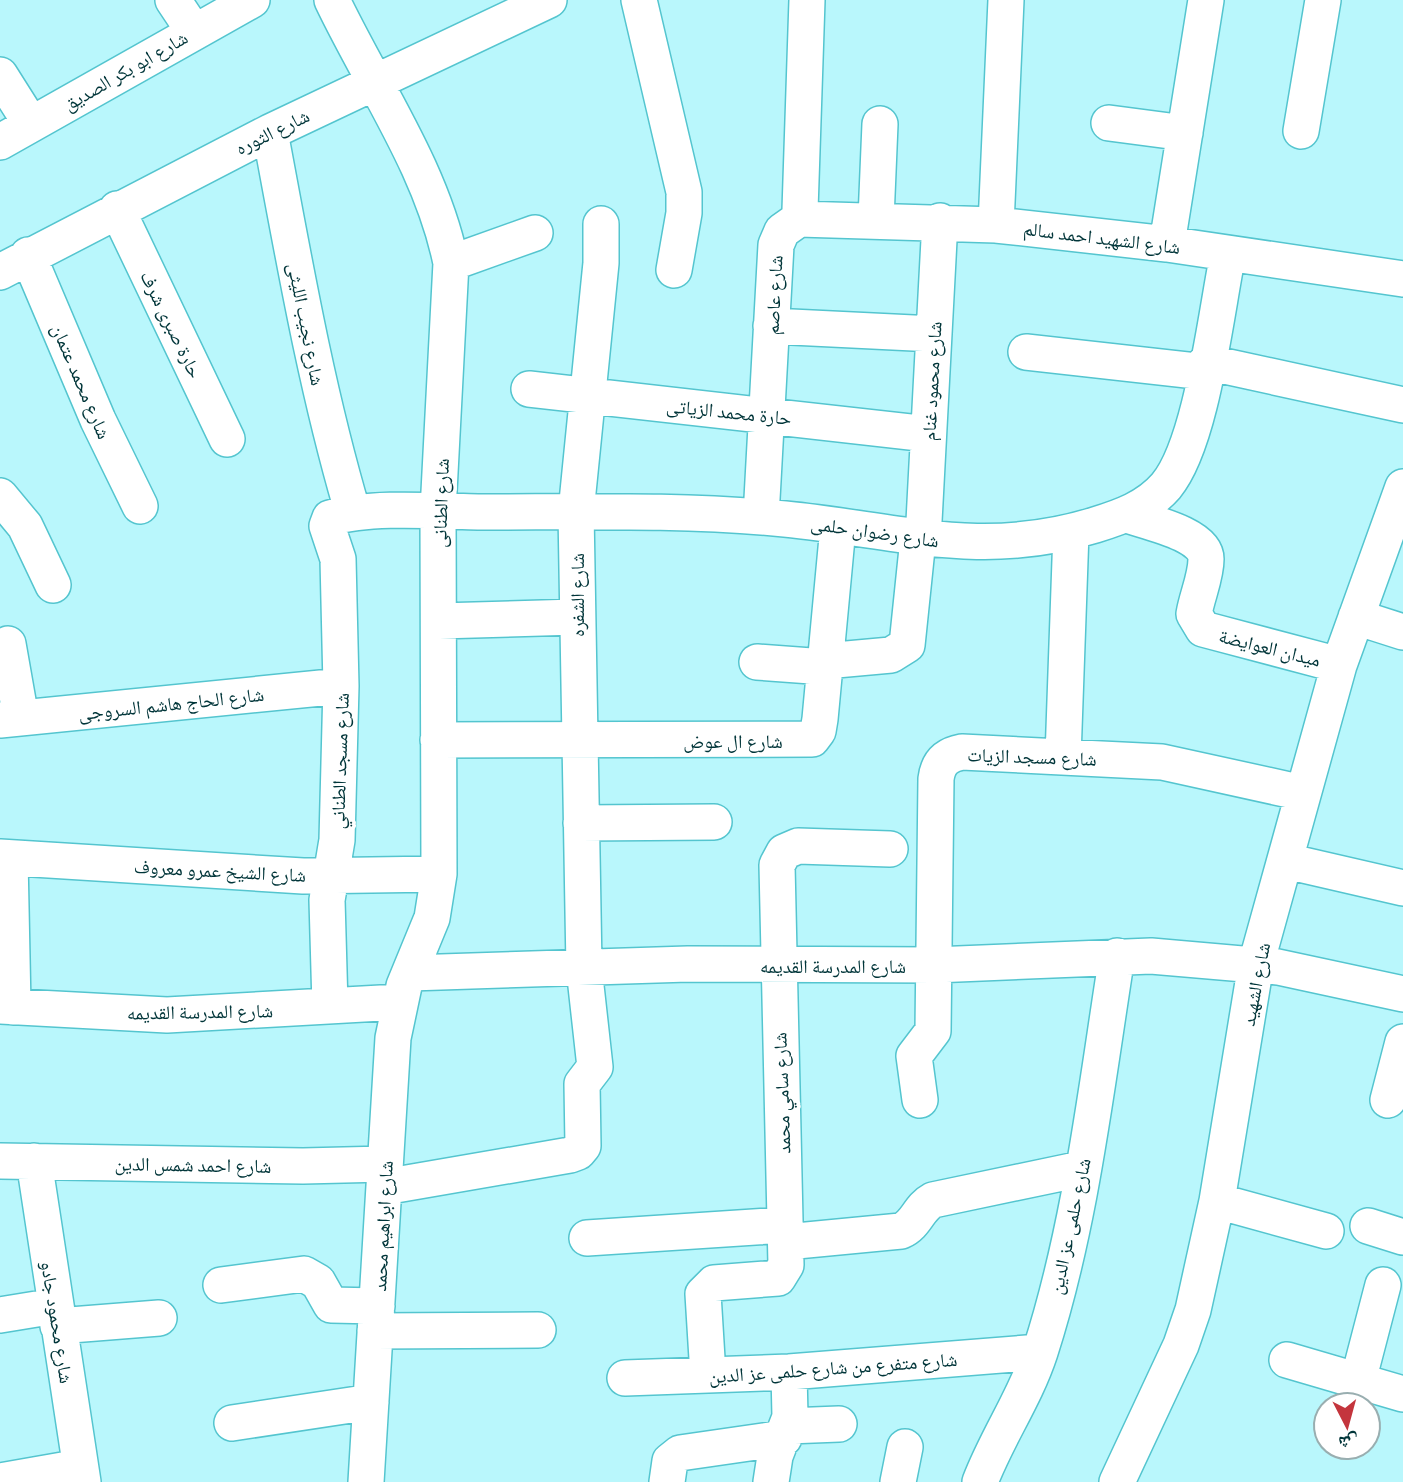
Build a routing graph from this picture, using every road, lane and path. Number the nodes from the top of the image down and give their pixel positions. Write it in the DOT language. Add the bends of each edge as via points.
graph roads {
  1 [pos="173,0"];
  2 [pos="252,0"];
  3 [pos="332,0"];
  4 [pos="549,0"];
  5 [pos="639,0"];
  6 [pos="807,0"];
  7 [pos="1006,0"];
  8 [pos="1206,0"];
  9 [pos="1323,0"];
  10 [pos="193,30"];
  11 [pos="0,75"];
  12 [pos="374,83"];
  13 [pos="1109,123"];
  14 [pos="31,124"];
  15 [pos="880,124"];
  16 [pos="1301,131"];
  17 [pos="270,132"];
  18 [pos="1185,133"];
  19 [pos="0,142"];
  20 [pos="117,209"];
  21 [pos="799,219"];
  22 [pos="876,219"];
  23 [pos="940,221"];
  24 [pos="601,224"];
  25 [pos="996,225"];
  26 [pos="535,233"];
  27 [pos="1167,244"];
  28 [pos="1228,254"];
  29 [pos="451,263"];
  30 [pos="14,264"];
  31 [pos="674,270"];
  32 [pos="1403,279"];
  33 [pos="771,326"];
  34 [pos="934,334"];
  35 [pos="1026,352"];
  36 [pos="1205,367"];
  37 [pos="529,389"];
  38 [pos="586,396"];
  39 [pos="1403,405"];
  40 [pos="766,415"];
  41 [pos="928,433"];
  42 [pos="227,439"];
  43 [pos="1403,486"];
  44 [pos="0,496"];
  45 [pos="140,506"];
  46 [pos="438,511"];
  47 [pos="576,512"];
  48 [pos="1127,515"];
  49 [pos="342,516"];
  50 [pos="761,517"];
  51 [pos="838,527"];
  52 [pos="1071,533"];
  53 [pos="920,540"];
  54 [pos="54,585"];
  55 [pos="576,617"];
  56 [pos="1356,617"];
  57 [pos="439,621"];
  58 [pos="1403,632"];
  59 [pos="8,644"];
  60 [pos="757,662"];
  61 [pos="825,664"];
  62 [pos="1339,665"];
  63 [pos="341,686"];
  64 [pos="10,719"];
  65 [pos="438,740"];
  66 [pos="579,740"];
  67 [pos="1063,757"];
  68 [pos="1303,793"];
  69 [pos="714,822"];
  70 [pos="581,823"];
  71 [pos="890,849"];
  72 [pos="5,857"];
  73 [pos="1286,861"];
  74 [pos="439,874"];
  75 [pos="329,876"];
  76 [pos="1403,888"];
  77 [pos="1117,956"];
  78 [pos="777,964"];
  79 [pos="1256,964"];
  80 [pos="934,965"];
  81 [pos="584,968"];
  82 [pos="1400,983"];
  83 [pos="405,987"];
  84 [pos="7,1006"];
  85 [pos="330,1006"];
  86 [pos="1403,1042"];
  87 [pos="920,1100"];
  88 [pos="1388,1100"];
  89 [pos="0,1161"];
  90 [pos="34,1161"];
  91 [pos="1081,1169"];
  92 [pos="385,1176"];
  93 [pos="1217,1201"];
  94 [pos="1368,1226"];
  95 [pos="1326,1231"];
  96 [pos="785,1233"];
  97 [pos="1403,1237"];
  98 [pos="587,1238"];
  99 [pos="1383,1284"];
  100 [pos="220,1285"];
  101 [pos="0,1315"];
  102 [pos="57,1316"];
  103 [pos="159,1318"];
  104 [pos="376,1319"];
  105 [pos="538,1330"];
  106 [pos="1040,1352"];
  107 [pos="1287,1360"];
  108 [pos="789,1372"];
  109 [pos="708,1375"];
  110 [pos="625,1378"];
  111 [pos="1358,1381"];
  112 [pos="1403,1394"];
  113 [pos="371,1402"];
  114 [pos="232,1423"];
  115 [pos="839,1424"];
  116 [pos="786,1432"];
  117 [pos="905,1447"];
  118 [pos="81,1475"];
  119 [pos="0,1480"];
  120 [pos="366,1482"];
  121 [pos="667,1482"];
  122 [pos="771,1482"];
  123 [pos="898,1482"];
  124 [pos="980,1482"];
  125 [pos="1117,1482"];
  1 -- 10 [label="street"];
  2 -- 10 [label="street, شارع ابو بكر الصديق"];
  3 -- 12 [label="street, شارع الطنانى"];
  4 -- 12 [label="street, شارع الثوره"];
  5 -- 31 [label="street" via="684,192"];
  6 -- 21 [label="street"];
  7 -- 25 [label="street"];
  8 -- 18 [label="street"];
  9 -- 16 [label="street"];
  10 -- 14 [label="street, شارع ابو بكر الصديق"];
  11 -- 14 [label="street"];
  12 -- 17 [label="street, شارع الثوره"];
  12 -- 29 [label="street, شارع الطنانى" via="429,189"];
  13 -- 18 [label="street"];
  14 -- 19 [label="street, شارع ابو بكر الصديق"];
  15 -- 22 [label="street"];
  17 -- 20 [label="street, شارع الثوره"];
  17 -- 49 [label="street, شارع نجيب الليثى"];
  18 -- 27 [label="street"];
  20 -- 30 [label="street, شارع الثوره"];
  20 -- 42 [label="street, حارة صبرى شرف"];
  21 -- 22 [label="street, شارع الشهيد احمد سالم"];
  21 -- 33 [label="street, شارع عاصم" via="778,237"];
  22 -- 23 [label="street, شارع الشهيد احمد سالم"];
  23 -- 25 [label="street, شارع الشهيد احمد سالم"];
  23 -- 34 [label="street, شارع محمود غنام"];
  24 -- 38 [label="street, شارع الشفره"];
  25 -- 27 [label="street, شارع الشهيد احمد سالم"];
  26 -- 29 [label="street"];
  27 -- 28 [label="street, شارع الشهيد احمد سالم"];
  28 -- 32 [label="street, شارع الشهيد احمد سالم"];
  28 -- 36 [label="street, شارع رضوان حلمى"];
  29 -- 46 [label="street, شارع الطنانى"];
  30 -- 45 [label="street, شارع محمد عتمان"];
  33 -- 34 [label="street"];
  33 -- 40 [label="street, شارع عاصم"];
  34 -- 41 [label="street, شارع محمود غنام"];
  35 -- 36 [label="street"];
  36 -- 39 [label="street"];
  36 -- 48 [label="street, شارع رضوان حلمى" via="1195,421 1178,468 1165,487"];
  37 -- 38 [label="street, حارة محمد الزياتى"];
  38 -- 40 [label="street, حارة محمد الزياتى"];
  38 -- 47 [label="street, شارع الشفره"];
  40 -- 41 [label="street, حارة محمد الزياتى"];
  40 -- 50 [label="street, شارع عاصم"];
  41 -- 53 [label="street, شارع محمود غنام"];
  43 -- 56 [label="street, شارع الشهيد"];
  44 -- 54 [label="street" via="25,526"];
  46 -- 47 [label="street, شارع رضوان حلمى"];
  46 -- 49 [label="street, شارع رضوان حلمى"];
  46 -- 57 [label="street, شارع الطنانى"];
  47 -- 50 [label="street, شارع رضوان حلمى"];
  47 -- 55 [label="street, شارع الشفره"];
  48 -- 52 [label="street, شارع رضوان حلمى"];
  48 -- 62 [label="street, ميدان العوايضة" via="1192,538 1202,546 1206,560 1194,614 1203,629"];
  49 -- 63 [label="street, شارع مسجد الطناني" via="327,526 338,559"];
  50 -- 51 [label="street, شارع رضوان حلمى"];
  51 -- 53 [label="street, شارع رضوان حلمى"];
  51 -- 61 [label="street, شارع ال عوض"];
  52 -- 53 [label="street, شارع رضوان حلمى" via="988,543"];
  52 -- 67 [label="street"];
  53 -- 61 [label="street, شارع محمود غنام" via="908,645 891,655"];
  55 -- 57 [label="street"];
  55 -- 66 [label="street, شارع الشفره"];
  56 -- 58 [label="street"];
  56 -- 62 [label="street, شارع الشهيد"];
  57 -- 65 [label="street, شارع الطنانى"];
  59 -- 64 [label="street"];
  60 -- 61 [label="street"];
  61 -- 66 [label="street, شارع ال عوض" via="818,731 812,739"];
  62 -- 68 [label="street, شارع الشهيد"];
  63 -- 64 [label="street, شارع الحاج هاشم السروجى"];
  63 -- 75 [label="street, شارع مسجد الطناني" via="337,841"];
  65 -- 66 [label="street, شارع ال عوض"];
  65 -- 74 [label="street, شارع الطنانى"];
  66 -- 70 [label="street, شارع الشفره"];
  67 -- 68 [label="street, شارع مسجد الزيات" via="1178,764"];
  67 -- 80 [label="street, شارع مسجد الزيات" via="962,752 940,764 936,779"];
  68 -- 73 [label="street, شارع الشهيد"];
  69 -- 70 [label="street"];
  70 -- 81 [label="street, شارع الشفره"];
  71 -- 78 [label="street, شارع سامي محمد" via="798,846 784,852 776,872"];
  72 -- 75 [label="street, شارع الشيخ عمرو معروف"];
  72 -- 84 [label="street"];
  73 -- 76 [label="street"];
  73 -- 79 [label="street, شارع الشهيد"];
  74 -- 75 [label="street, شارع الشيخ عمرو معروف"];
  74 -- 83 [label="street, شارع الطنانى" via="429,929"];
  75 -- 85 [label="street, شارع مسجد الطناني"];
  77 -- 79 [label="street, شارع المدرسة القديمه"];
  77 -- 80 [label="street, شارع المدرسة القديمه"];
  77 -- 91 [label="street, شارع حلمى عز الدين"];
  78 -- 80 [label="street, شارع المدرسة القديمه"];
  78 -- 81 [label="street, شارع المدرسة القديمه"];
  78 -- 96 [label="street, شارع سامي محمد"];
  79 -- 82 [label="street, شارع المدرسة القديمه"];
  79 -- 93 [label="street, شارع الشهيد"];
  80 -- 87 [label="street, شارع مسجد الزيات" via="933,1031 914,1056"];
  81 -- 83 [label="street, شارع المدرسة القديمه"];
  81 -- 92 [label="street, شارع احمد شمس الدين" via="595,1067 582,1084 584,1143 578,1152"];
  83 -- 85 [label="street, شارع المدرسة القديمه"];
  83 -- 92 [label="street, شارع ابراهيم محمد" via="393,1038"];
  84 -- 85 [label="street, شارع المدرسة القديمه" via="167,1015"];
  86 -- 88 [label="street"];
  89 -- 90 [label="street, شارع احمد شمس الدين"];
  90 -- 92 [label="street, شارع احمد شمس الدين" via="303,1166"];
  90 -- 102 [label="street, شارع محمود جادو"];
  91 -- 96 [label="street" via="933,1200 901,1231"];
  91 -- 106 [label="street, شارع حلمى عز الدين" via="1071,1230"];
  92 -- 104 [label="street, شارع ابراهيم محمد"];
  93 -- 95 [label="street"];
  93 -- 125 [label="street, شارع الشهيد" via="1189,1321"];
  94 -- 97 [label="street"];
  96 -- 98 [label="street"];
  96 -- 109 [label="street, شارع سامي محمد" via="786,1265 778,1278 714,1283 703,1294"];
  99 -- 111 [label="street"];
  100 -- 104 [label="street" via="304,1274 318,1282 331,1305"];
  101 -- 102 [label="street"];
  102 -- 103 [label="street"];
  102 -- 118 [label="street, شارع محمود جادو"];
  104 -- 105 [label="street"];
  104 -- 113 [label="street, شارع ابراهيم محمد"];
  106 -- 108 [label="street, شارع متفرع من شارع حلمى عز الدين"];
  106 -- 124 [label="street, شارع حلمى عز الدين"];
  107 -- 111 [label="street"];
  108 -- 109 [label="street, شارع متفرع من شارع حلمى عز الدين"];
  108 -- 116 [label="street"];
  109 -- 110 [label="street, شارع متفرع من شارع حلمى عز الدين"];
  111 -- 112 [label="street"];
  113 -- 114 [label="street"];
  113 -- 120 [label="street, شارع ابراهيم محمد"];
  115 -- 116 [label="street"];
  116 -- 121 [label="street" via="680,1453 670,1461"];
  116 -- 122 [label="street" via="775,1456"];
  117 -- 123 [label="street"];
  118 -- 119 [label="street"];
}
